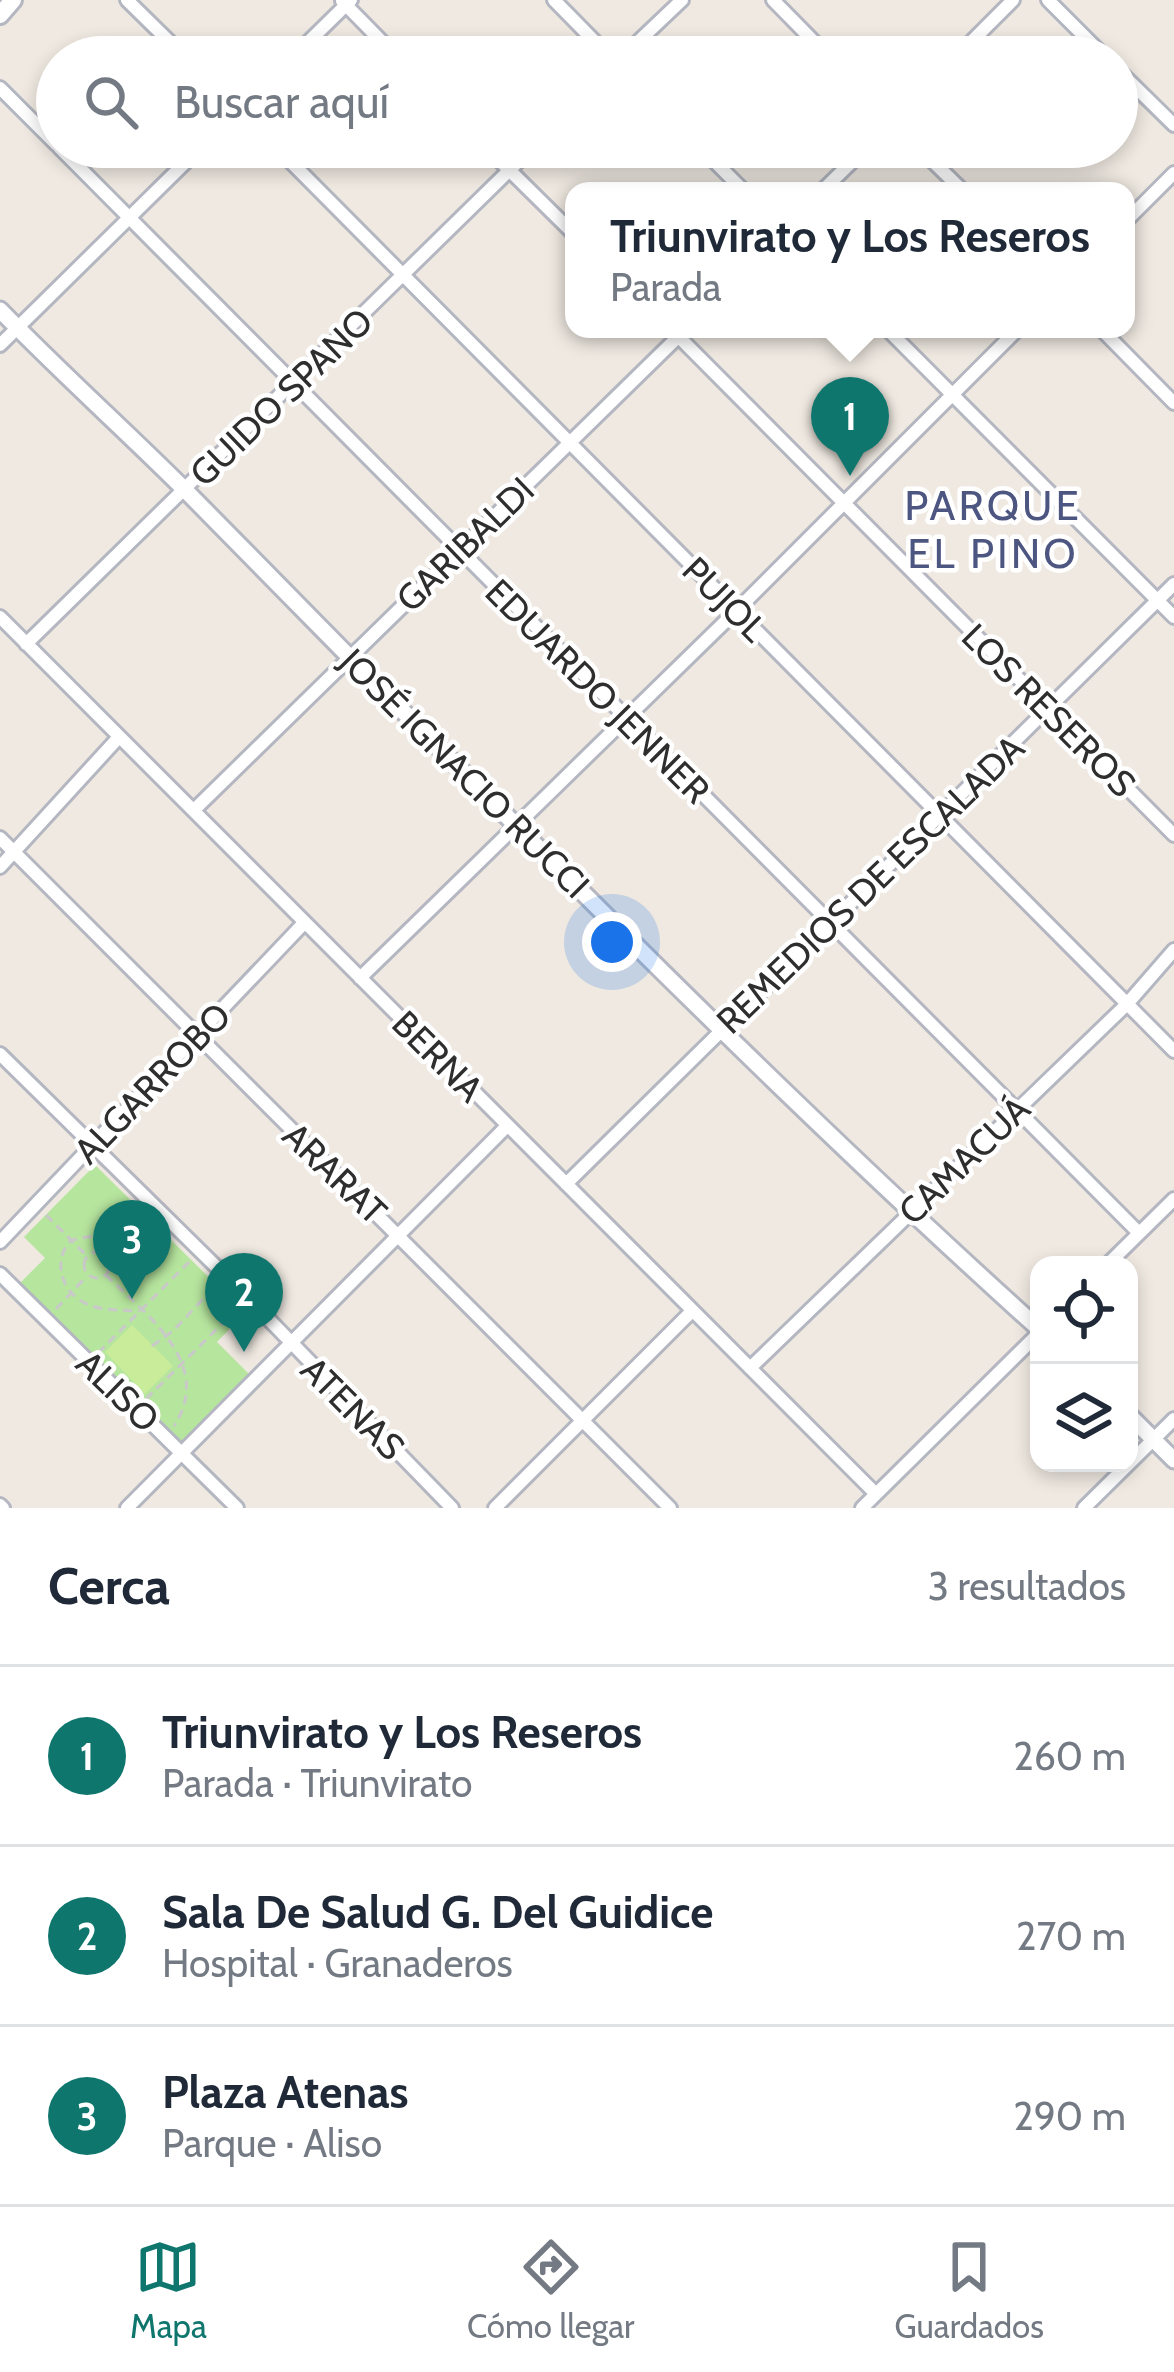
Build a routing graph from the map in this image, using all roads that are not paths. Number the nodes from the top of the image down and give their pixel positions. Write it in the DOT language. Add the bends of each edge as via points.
graph roads {
  1 [pos="13,0"];
  2 [pos="127,0"];
  3 [pos="554,0"];
  4 [pos="682,0"];
  5 [pos="773,0"];
  6 [pos="1012,0"];
  7 [pos="1048,0"];
  8 [pos="346,2"];
  9 [pos="0,15"];
  10 [pos="164,36"];
  11 [pos="313,36"];
  12 [pos="378,36"];
  13 [pos="589,36"];
  14 [pos="644,36"];
  15 [pos="808,36"];
  16 [pos="977,36"];
  17 [pos="1085,36"];
  18 [pos="0,88"];
  19 [pos="1138,89"];
  20 [pos="36,124"];
  21 [pos="1174,125"];
  22 [pos="80,168"];
  23 [pos="181,168"];
  24 [pos="297,168"];
  25 [pos="506,168"];
  26 [pos="512,168"];
  27 [pos="509,171"];
  28 [pos="1174,173"];
  29 [pos="1135,212"];
  30 [pos="130,218"];
  31 [pos="565,225"];
  32 [pos="405,277"];
  33 [pos="0,310"];
  34 [pos="18,328"];
  35 [pos="672,338"];
  36 [pos="684,338"];
  37 [pos="896,338"];
  38 [pos="1009,338"];
  39 [pos="1110,338"];
  40 [pos="0,345"];
  41 [pos="296,383"];
  42 [pos="954,393"];
  43 [pos="1174,403"];
  44 [pos="569,443"];
  45 [pos="185,490"];
  46 [pos="844,504"];
  47 [pos="458,550"];
  48 [pos="1174,584"];
  49 [pos="1158,601"];
  50 [pos="737,610"];
  51 [pos="0,617"];
  52 [pos="1174,617"];
  53 [pos="26,644"];
  54 [pos="350,658"];
  55 [pos="1048,711"];
  56 [pos="626,719"];
  57 [pos="119,737"];
  58 [pos="194,810"];
  59 [pos="939,817"];
  60 [pos="517,825"];
  61 [pos="1174,835"];
  62 [pos="0,838"];
  63 [pos="14,852"];
  64 [pos="0,866"];
  65 [pos="304,922"];
  66 [pos="830,922"];
  67 [pos="1174,950"];
  68 [pos="360,978"];
  69 [pos="1127,1004"];
  70 [pos="721,1029"];
  71 [pos="196,1037"];
  72 [pos="1174,1051"];
  73 [pos="0,1054"];
  74 [pos="1018,1109"];
  75 [pos="507,1126"];
  76 [pos="92,1145"];
  77 [pos="566,1184"];
  78 [pos="1174,1199"];
  79 [pos="909,1212"];
  80 [pos="1139,1233"];
  81 [pos="400,1236"];
  82 [pos="0,1242"];
  83 [pos="1116,1256"];
  84 [pos="0,1274"];
  85 [pos="692,1311"];
  86 [pos="1030,1323"];
  87 [pos="1030,1340"];
  88 [pos="292,1345"];
  89 [pos="750,1368"];
  90 [pos="1174,1419"];
  91 [pos="583,1420"];
  92 [pos="1138,1424"];
  93 [pos="1154,1439"];
  94 [pos="182,1453"];
  95 [pos="1174,1460"];
  96 [pos="876,1494"];
  97 [pos="128,1508"];
  98 [pos="237,1508"];
  99 [pos="452,1508"];
  100 [pos="495,1508"];
  101 [pos="670,1508"];
  102 [pos="862,1508"];
  103 [pos="1084,1508"];
  1 -- 9 [label="main road"];
  2 -- 10 [label="street"];
  3 -- 13 [label="street"];
  4 -- 14 [label="street"];
  5 -- 15 [label="street"];
  6 -- 16 [label="street"];
  7 -- 17 [label="street"];
  8 -- 11 [label="street"];
  8 -- 12 [label="street"];
  18 -- 20 [label="street, EDUARDO JENNER"];
  19 -- 21 [label="street"];
  22 -- 30 [label="street, EDUARDO JENNER"];
  23 -- 30 [label="street"];
  24 -- 32 [label="street, PUJOL"];
  25 -- 27 [label="street"];
  26 -- 27 [label="street, GUIDO SPANO"];
  27 -- 31 [label="street"];
  27 -- 32 [label="street, GUIDO SPANO"];
  28 -- 29 [label="street"];
  30 -- 34 [label="street"];
  30 -- 41 [label="street, EDUARDO JENNER"];
  32 -- 41 [label="street, GUIDO SPANO"];
  32 -- 44 [label="street, PUJOL"];
  33 -- 34 [label="street, JOSÉ IGNACIO RUCCI"];
  34 -- 40 [label="street"];
  34 -- 45 [label="street, JOSÉ IGNACIO RUCCI"];
  35 -- 44 [label="street, GARIBALDI"];
  36 -- 46 [label="street, LOS RESEROS"];
  37 -- 42 [label="street"];
  38 -- 42 [label="street"];
  39 -- 43 [label="street"];
  41 -- 45 [label="street, GUIDO SPANO"];
  41 -- 47 [label="street, EDUARDO JENNER"];
  42 -- 46 [label="street"];
  42 -- 49 [label="street"];
  44 -- 47 [label="street, GARIBALDI"];
  44 -- 50 [label="street, PUJOL"];
  45 -- 53 [label="street, GUIDO SPANO"];
  45 -- 54 [label="street, JOSÉ IGNACIO RUCCI"];
  46 -- 50 [label="street"];
  46 -- 55 [label="street, LOS RESEROS"];
  47 -- 54 [label="street, GARIBALDI"];
  47 -- 56 [label="street, EDUARDO JENNER"];
  48 -- 49 [label="street, REMEDIOS DE ESCALADA"];
  49 -- 52 [label="street"];
  49 -- 55 [label="street, REMEDIOS DE ESCALADA"];
  50 -- 56 [label="street"];
  50 -- 59 [label="street, PUJOL"];
  51 -- 53 [label="street, BERNA"];
  53 -- 57 [label="street, BERNA"];
  54 -- 58 [label="street, GARIBALDI"];
  54 -- 60 [label="street, JOSÉ IGNACIO RUCCI"];
  55 -- 59 [label="street, REMEDIOS DE ESCALADA"];
  55 -- 61 [label="street, LOS RESEROS"];
  56 -- 60 [label="street"];
  56 -- 66 [label="street, EDUARDO JENNER"];
  57 -- 58 [label="street, BERNA"];
  57 -- 63 [label="street"];
  58 -- 65 [label="street, BERNA"];
  59 -- 66 [label="street, REMEDIOS DE ESCALADA"];
  59 -- 69 [label="street, PUJOL"];
  60 -- 68 [label="street"];
  60 -- 70 [label="street, JOSÉ IGNACIO RUCCI"];
  62 -- 63 [label="street, ARARAT"];
  63 -- 64 [label="street"];
  63 -- 71 [label="street, ARARAT"];
  65 -- 68 [label="street, BERNA"];
  65 -- 71 [label="street, ALGARROBO"];
  66 -- 70 [label="street, REMEDIOS DE ESCALADA"];
  66 -- 74 [label="street, EDUARDO JENNER"];
  67 -- 69 [label="street, CAMACUÁ"];
  68 -- 75 [label="street, BERNA"];
  69 -- 72 [label="street, PUJOL"];
  69 -- 74 [label="street, CAMACUÁ"];
  70 -- 77 [label="street, REMEDIOS DE ESCALADA"];
  70 -- 79 [label="street, JOSÉ IGNACIO RUCCI"];
  71 -- 76 [label="street, ALGARROBO"];
  71 -- 81 [label="street, ARARAT"];
  73 -- 76 [label="street, ATENAS"];
  74 -- 79 [label="street, CAMACUÁ"];
  74 -- 80 [label="street, EDUARDO JENNER"];
  75 -- 77 [label="street, BERNA"];
  75 -- 81 [label="street"];
  76 -- 82 [label="street, ALGARROBO"];
  76 -- 88 [label="street, ATENAS"];
  77 -- 85 [label="street, BERNA"];
  78 -- 80 [label="street"];
  79 -- 86 [label="street, JOSÉ IGNACIO RUCCI"];
  79 -- 89 [label="street, CAMACUÁ"];
  80 -- 83 [label="street"];
  81 -- 88 [label="street"];
  81 -- 91 [label="street, ARARAT"];
  84 -- 94 [label="street, ALISO"];
  85 -- 89 [label="street, BERNA"];
  85 -- 91 [label="street"];
  87 -- 96 [label="street"];
  88 -- 94 [label="street"];
  88 -- 99 [label="street, ATENAS"];
  89 -- 96 [label="street, BERNA"];
  90 -- 93 [label="street"];
  91 -- 100 [label="street"];
  91 -- 101 [label="street, ARARAT"];
  92 -- 93 [label="street"];
  93 -- 95 [label="street"];
  93 -- 103 [label="street"];
  94 -- 97 [label="street"];
  94 -- 98 [label="street, ALISO"];
  96 -- 102 [label="street"];
}
